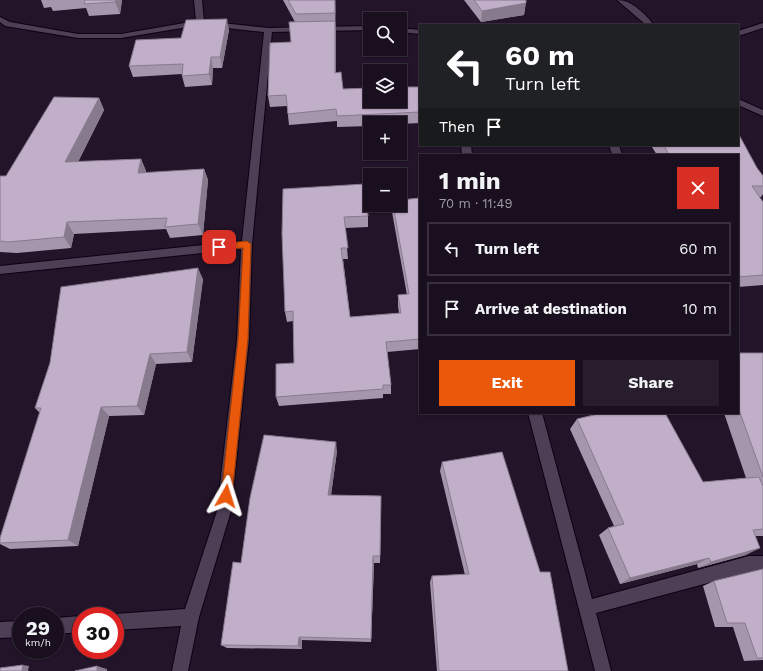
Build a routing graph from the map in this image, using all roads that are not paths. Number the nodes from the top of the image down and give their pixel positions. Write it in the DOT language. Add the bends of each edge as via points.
graph roads {
  1 [pos="198,0"];
  2 [pos="621,0"];
  3 [pos="0,19"];
  4 [pos="200,23"];
  5 [pos="8,24"];
  6 [pos="649,24"];
  7 [pos="763,25"];
  8 [pos="0,27"];
  9 [pos="363,28"];
  10 [pos="268,30"];
  11 [pos="407,31"];
  12 [pos="419,32"];
  13 [pos="739,34"];
  14 [pos="739,102"];
  15 [pos="763,113"];
  16 [pos="247,244"];
  17 [pos="0,270"];
  18 [pos="535,414"];
  19 [pos="763,564"];
  20 [pos="586,608"];
  21 [pos="191,617"];
  22 [pos="124,621"];
  23 [pos="12,629"];
  24 [pos="0,630"];
  25 [pos="180,671"];
  26 [pos="602,671"];
  1 -- 4 [label="street"];
  2 -- 6 [label="street"];
  3 -- 5 [label="street"];
  4 -- 5 [label="street" via="121,36 78,36"];
  4 -- 10 [label="street"];
  5 -- 8 [label="street"];
  7 -- 13 [label="street"];
  9 -- 10 [label="street"];
  10 -- 16 [label="street"];
  11 -- 12 [label="street"];
  14 -- 15 [label="street"];
  16 -- 17 [label="street"];
  16 -- 21 [label="street" via="243,339 224,511"];
  18 -- 20 [label="street"];
  19 -- 20 [label="street" via="749,564"];
  20 -- 26 [label="street"];
  21 -- 22 [label="street"];
  21 -- 25 [label="street"];
  23 -- 24 [label="street"];
}
